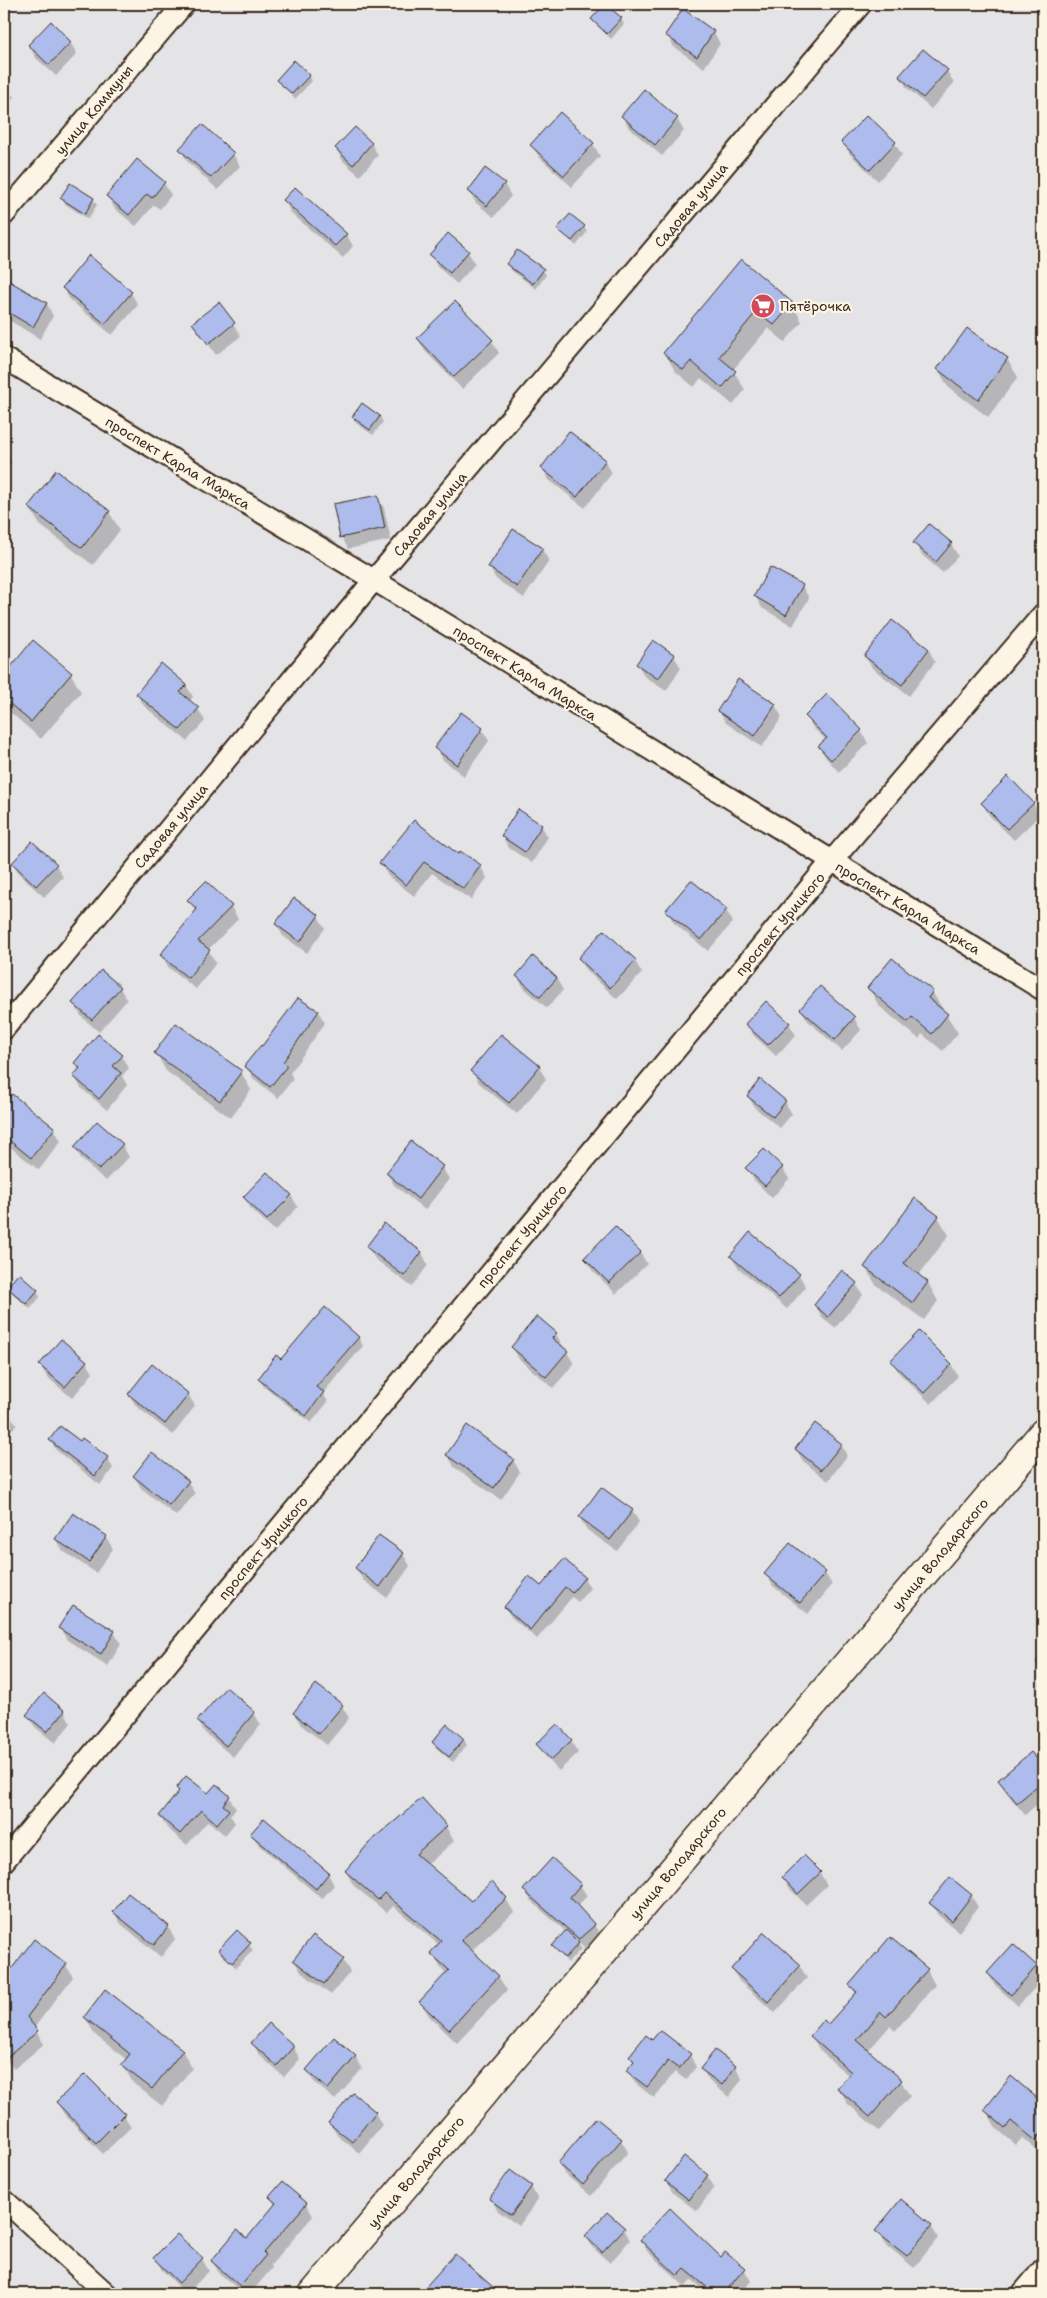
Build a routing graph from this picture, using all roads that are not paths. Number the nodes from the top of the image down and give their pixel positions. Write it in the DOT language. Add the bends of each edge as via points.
graph roads {
  1 [pos="184,4"];
  2 [pos="861,4"];
  3 [pos="4,215"];
  4 [pos="4,358"];
  5 [pos="374,580"];
  6 [pos="1043,614"];
  7 [pos="832,862"];
  8 [pos="1043,990"];
  9 [pos="4,1028"];
  10 [pos="1043,1432"];
  11 [pos="4,1861"];
  12 [pos="4,2200"];
  13 [pos="1043,2269"];
  14 [pos="107,2294"];
  15 [pos="313,2294"];
  16 [pos="1022,2294"];
  1 -- 3 [label="street, улица Коммуны"];
  2 -- 5 [label="street, Садовая улица"];
  4 -- 5 [label="street, проспект Карла Маркса"];
  5 -- 7 [label="street, проспект Карла Маркса"];
  5 -- 9 [label="street, Садовая улица"];
  6 -- 7 [label="street, проспект Урицкого"];
  7 -- 8 [label="street, проспект Карла Маркса"];
  7 -- 11 [label="street, проспект Урицкого"];
  10 -- 15 [label="street, улица Володарского"];
  12 -- 14 [label="street"];
  13 -- 16 [label="street"];
}
